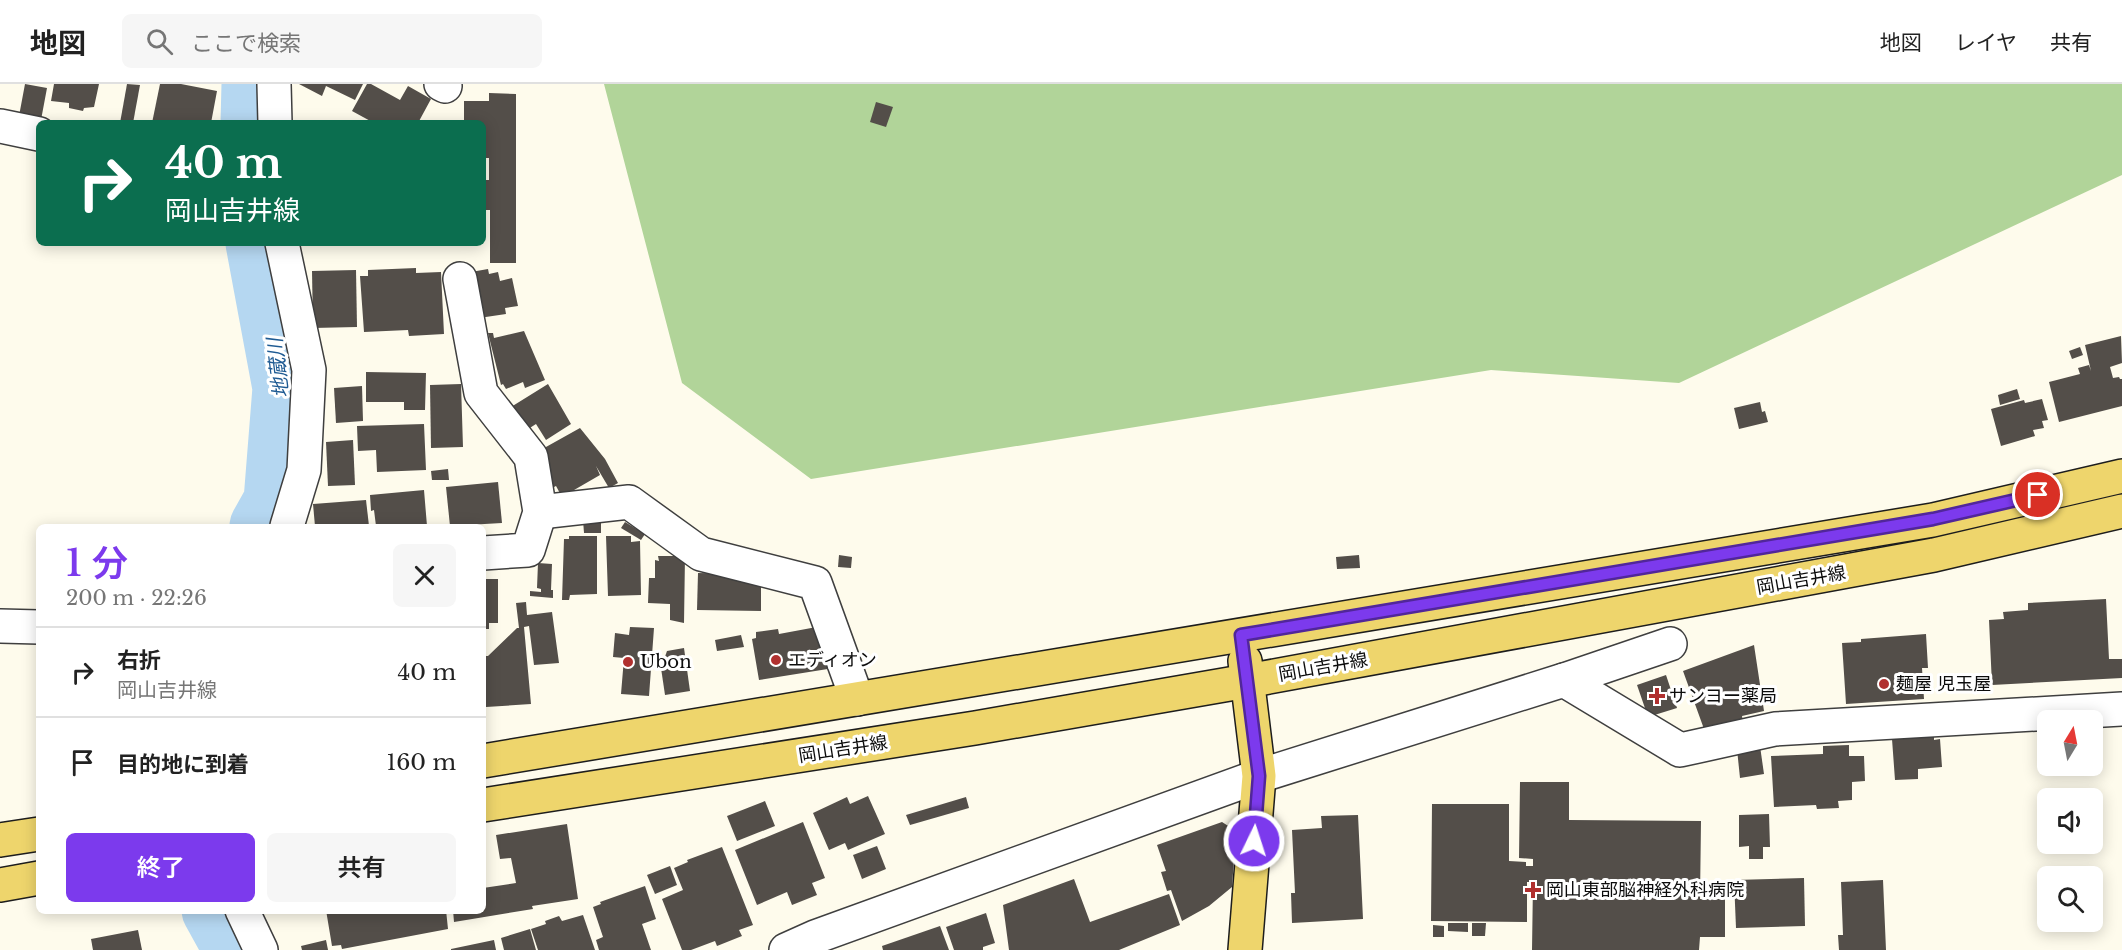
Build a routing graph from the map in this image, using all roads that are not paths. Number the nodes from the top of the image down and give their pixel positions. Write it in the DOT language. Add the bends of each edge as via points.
graph roads {
  1 [pos="274,84"];
  2 [pos="275,120"];
  3 [pos="0,126"];
  4 [pos="36,133"];
  5 [pos="283,246"];
  6 [pos="460,279"];
  7 [pos="2122,476"];
  8 [pos="2122,511"];
  9 [pos="540,512"];
  10 [pos="288,524"];
  11 [pos="486,553"];
  12 [pos="0,626"];
  13 [pos="36,627"];
  14 [pos="1241,635"];
  15 [pos="1670,644"];
  16 [pos="1564,680"];
  17 [pos="1247,681"];
  18 [pos="857,699"];
  19 [pos="2122,709"];
  20 [pos="486,761"];
  21 [pos="1259,776"];
  22 [pos="486,805"];
  23 [pos="36,834"];
  24 [pos="0,840"];
  25 [pos="36,879"];
  26 [pos="0,885"];
  27 [pos="244,914"];
  28 [pos="261,950"];
  29 [pos="786,950"];
  30 [pos="1245,950"];
  1 -- 2 [label="street"];
  3 -- 4 [label="street"];
  5 -- 10 [label="street" via="309,370 304,470"];
  6 -- 9 [label="street" via="481,393 531,457"];
  7 -- 14 [label="main road, 岡山吉井線" via="1933,519"];
  8 -- 17 [label="main road, 岡山吉井線" via="1935,555"];
  9 -- 11 [label="street" via="528,550"];
  9 -- 18 [label="street" via="629,502 701,554 815,583"];
  12 -- 13 [label="street"];
  14 -- 17 [label="main road"];
  14 -- 18 [label="main road, 岡山吉井線"];
  15 -- 16 [label="street"];
  16 -- 19 [label="street" via="1680,750 1775,729"];
  16 -- 21 [label="street"];
  17 -- 21 [label="main road"];
  17 -- 22 [label="main road, 岡山吉井線" via="975,729"];
  18 -- 20 [label="main road, 岡山吉井線"];
  21 -- 29 [label="street"];
  21 -- 30 [label="main road"];
  23 -- 24 [label="main road"];
  25 -- 26 [label="main road"];
  27 -- 28 [label="street"];
}
